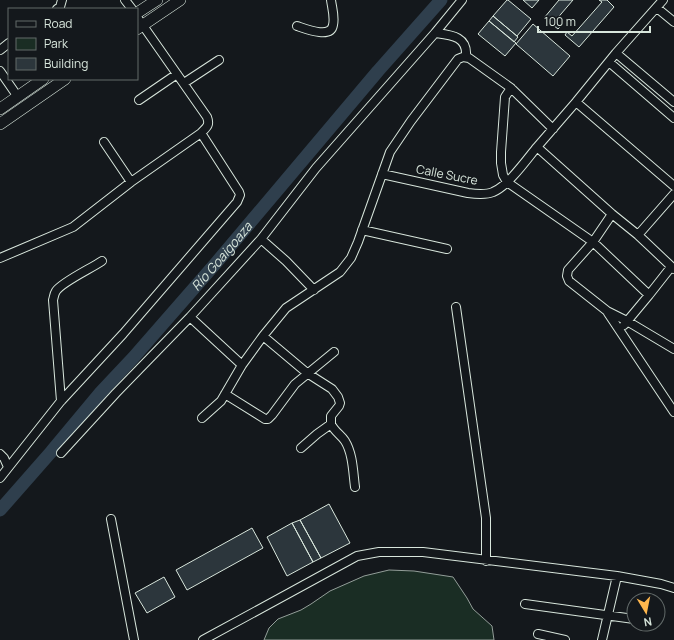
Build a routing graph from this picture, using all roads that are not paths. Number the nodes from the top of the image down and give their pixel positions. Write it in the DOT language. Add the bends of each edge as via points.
graph roads {
  1 [pos="125,0"];
  2 [pos="157,0"];
  3 [pos="180,0"];
  4 [pos="331,0"];
  5 [pos="462,0"];
  6 [pos="664,0"];
  7 [pos="131,8"];
  8 [pos="657,8"];
  9 [pos="138,12"];
  10 [pos="674,22"];
  11 [pos="139,24"];
  12 [pos="297,26"];
  13 [pos="435,33"];
  14 [pos="616,53"];
  15 [pos="466,57"];
  16 [pos="219,60"];
  17 [pos="609,62"];
  18 [pos="0,70"];
  19 [pos="177,74"];
  20 [pos="42,80"];
  21 [pos="64,80"];
  22 [pos="184,83"];
  23 [pos="510,88"];
  24 [pos="18,97"];
  25 [pos="140,100"];
  26 [pos="576,102"];
  27 [pos="674,102"];
  28 [pos="0,109"];
  29 [pos="674,118"];
  30 [pos="0,124"];
  31 [pos="553,129"];
  32 [pos="202,133"];
  33 [pos="104,142"];
  34 [pos="537,147"];
  35 [pos="382,174"];
  36 [pos="131,182"];
  37 [pos="507,182"];
  38 [pos="674,186"];
  39 [pos="674,194"];
  40 [pos="612,214"];
  41 [pos="362,230"];
  42 [pos="638,235"];
  43 [pos="261,239"];
  44 [pos="593,242"];
  45 [pos="447,249"];
  46 [pos="0,258"];
  47 [pos="102,262"];
  48 [pos="672,268"];
  49 [pos="314,290"];
  50 [pos="649,295"];
  51 [pos="456,307"];
  52 [pos="607,311"];
  53 [pos="190,317"];
  54 [pos="626,321"];
  55 [pos="620,331"];
  56 [pos="263,336"];
  57 [pos="674,349"];
  58 [pos="334,352"];
  59 [pos="242,364"];
  60 [pos="307,373"];
  61 [pos="225,394"];
  62 [pos="61,401"];
  63 [pos="674,412"];
  64 [pos="202,418"];
  65 [pos="331,424"];
  66 [pos="301,448"];
  67 [pos="61,453"];
  68 [pos="0,454"];
  69 [pos="8,468"];
  70 [pos="0,478"];
  71 [pos="356,487"];
  72 [pos="111,519"];
  73 [pos="486,561"];
  74 [pos="617,576"];
  75 [pos="674,588"];
  76 [pos="525,604"];
  77 [pos="608,615"];
  78 [pos="626,618"];
  79 [pos="538,634"];
  80 [pos="134,640"];
  81 [pos="203,640"];
  82 [pos="565,640"];
  83 [pos="602,640"];
  1 -- 7 [label="street"];
  2 -- 9 [label="main road"];
  3 -- 11 [label="main road"];
  4 -- 12 [label="street" via="334,24 330,31 318,32"];
  5 -- 13 [label="street"];
  6 -- 8 [label="street, Calle Sucre"];
  8 -- 10 [label="street"];
  8 -- 14 [label="street, Calle Sucre"];
  11 -- 19 [label="street"];
  13 -- 15 [label="street" via="459,38 465,45"];
  13 -- 43 [label="street" via="316,168"];
  14 -- 17 [label="street, Calle Sucre"];
  14 -- 27 [label="street"];
  15 -- 23 [label="street"];
  15 -- 35 [label="street" via="458,59 411,121 390,152"];
  16 -- 22 [label="street"];
  17 -- 26 [label="street, Calle Sucre"];
  17 -- 29 [label="street"];
  18 -- 24 [label="street"];
  19 -- 22 [label="street"];
  19 -- 25 [label="street"];
  20 -- 24 [label="main road"];
  21 -- 30 [label="main road"];
  22 -- 32 [label="street" via="209,122"];
  23 -- 31 [label="street"];
  23 -- 37 [label="street" via="505,97 501,152 503,175"];
  24 -- 28 [label="main road"];
  26 -- 31 [label="street, Calle Sucre"];
  26 -- 38 [label="street"];
  31 -- 34 [label="street, Calle Sucre"];
  32 -- 36 [label="street"];
  32 -- 62 [label="street" via="239,192 237,202 123,334"];
  33 -- 36 [label="street"];
  34 -- 37 [label="street, Calle Sucre"];
  34 -- 40 [label="street"];
  35 -- 37 [label="street, Calle Sucre" via="481,194 493,192"];
  35 -- 41 [label="street"];
  36 -- 46 [label="street" via="73,227"];
  37 -- 44 [label="street"];
  39 -- 42 [label="street"];
  40 -- 42 [label="street"];
  40 -- 44 [label="street"];
  41 -- 45 [label="street"];
  41 -- 49 [label="street" via="350,258 340,272"];
  42 -- 48 [label="street"];
  43 -- 49 [label="street"];
  43 -- 53 [label="street"];
  44 -- 50 [label="street"];
  44 -- 52 [label="street" via="568,270 567,276 569,281"];
  47 -- 62 [label="street" via="65,283 54,294"];
  48 -- 50 [label="street"];
  49 -- 56 [label="street" via="286,308"];
  50 -- 54 [label="street"];
  51 -- 73 [label="street" via="486,518"];
  52 -- 54 [label="street"];
  52 -- 55 [label="street"];
  53 -- 59 [label="street"];
  53 -- 67 [label="street"];
  54 -- 55 [label="street"];
  54 -- 57 [label="street"];
  55 -- 63 [label="street"];
  56 -- 59 [label="street"];
  56 -- 60 [label="street"];
  58 -- 60 [label="street"];
  59 -- 61 [label="street"];
  60 -- 61 [label="street" via="295,384 268,419"];
  60 -- 65 [label="street" via="338,396 340,406 331,416"];
  61 -- 64 [label="street"];
  62 -- 69 [label="street"];
  65 -- 66 [label="street"];
  65 -- 71 [label="street" via="348,446"];
  68 -- 69 [label="street"];
  69 -- 70 [label="street"];
  72 -- 80 [label="street"];
  73 -- 74 [label="street"];
  73 -- 81 [label="street" via="423,552 379,552 357,556"];
  74 -- 75 [label="street"];
  74 -- 77 [label="street"];
  76 -- 77 [label="street"];
  77 -- 78 [label="street"];
  77 -- 83 [label="street"];
  79 -- 82 [label="street"];
}
